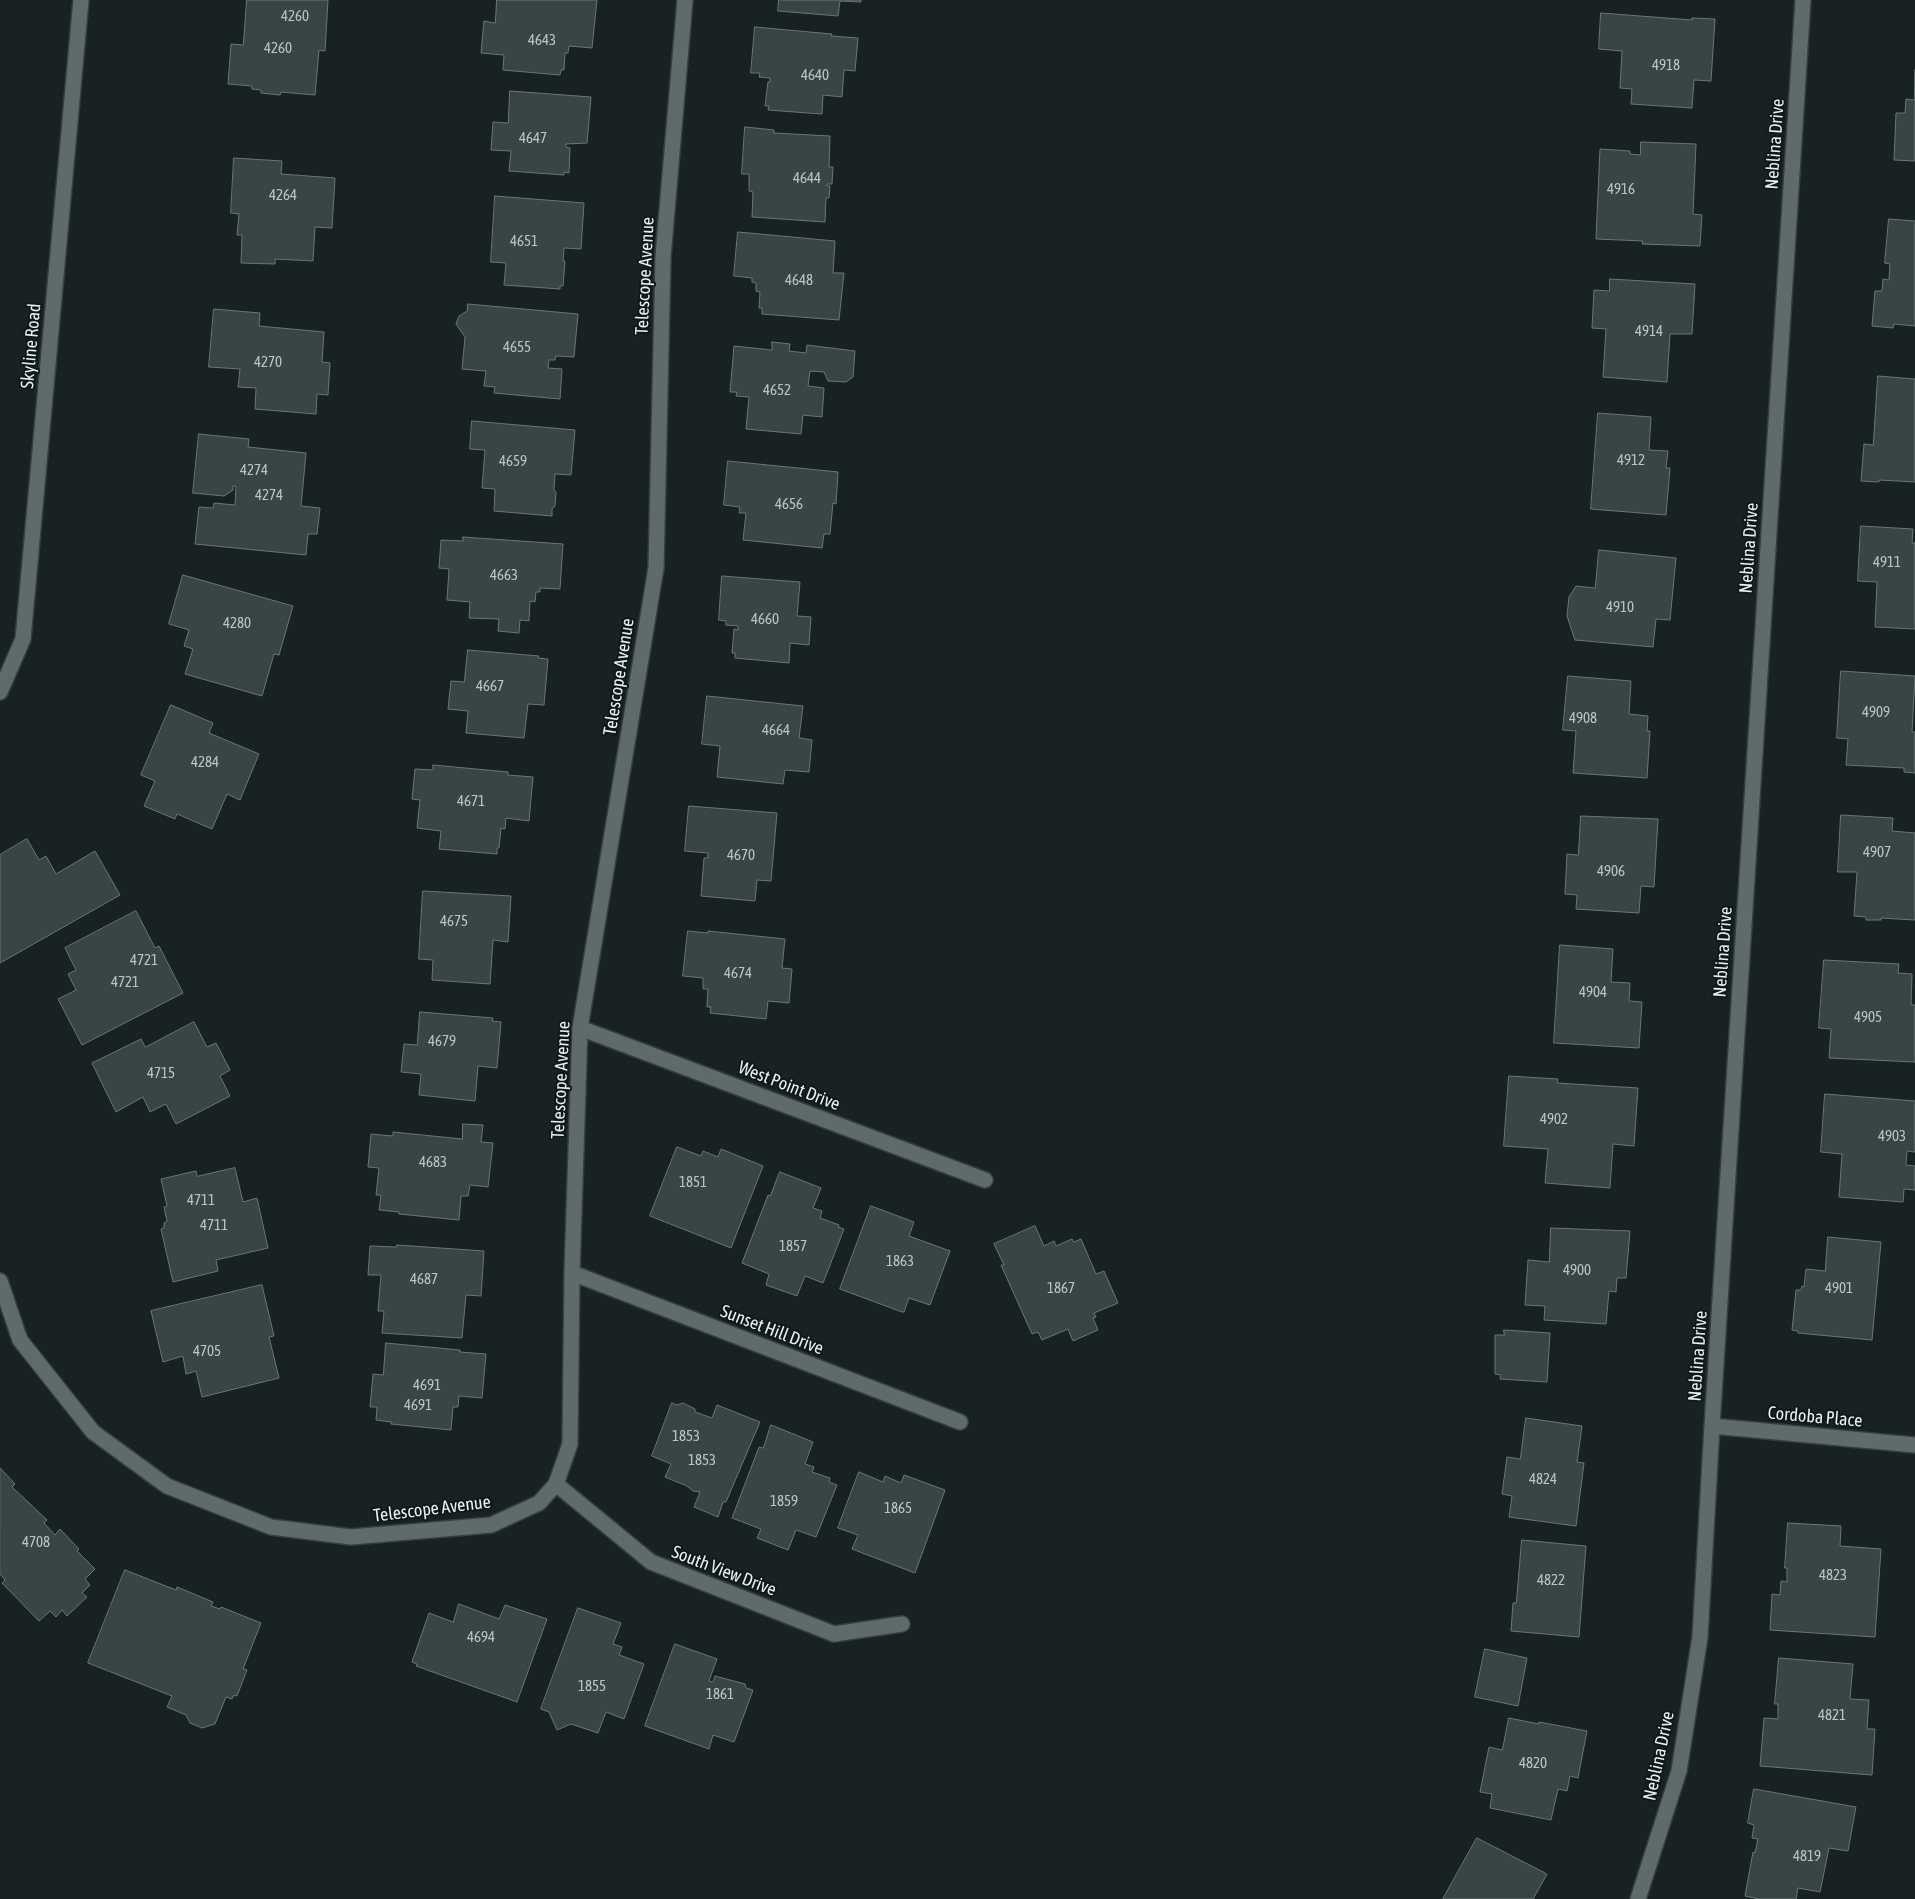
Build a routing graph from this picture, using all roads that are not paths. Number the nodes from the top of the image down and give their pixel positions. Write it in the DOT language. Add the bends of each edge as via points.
graph roads {
  1 [pos="81,0"];
  2 [pos="686,0"];
  3 [pos="1803,0"];
  4 [pos="0,692"];
  5 [pos="580,1028"];
  6 [pos="985,1180"];
  7 [pos="572,1273"];
  8 [pos="0,1281"];
  9 [pos="960,1422"];
  10 [pos="1712,1426"];
  11 [pos="1915,1445"];
  12 [pos="556,1484"];
  13 [pos="902,1624"];
  14 [pos="1638,1899"];
  1 -- 4 [label="street, Skyline Road" via="23,639"];
  2 -- 5 [label="street, Telescope Avenue" via="663,257 656,568"];
  3 -- 10 [label="street, Neblina Drive"];
  5 -- 6 [label="street, West Point Drive"];
  5 -- 7 [label="street, Telescope Avenue"];
  7 -- 9 [label="street, Sunset Hill Drive"];
  7 -- 12 [label="street, Telescope Avenue" via="570,1444"];
  8 -- 12 [label="street, Telescope Avenue" via="20,1340 93,1432 167,1486 272,1527 351,1537 492,1524 539,1503"];
  10 -- 11 [label="street, Cordoba Place"];
  10 -- 14 [label="street, Neblina Drive" via="1700,1637 1693,1685 1679,1772"];
  12 -- 13 [label="street, South View Drive" via="651,1562 834,1634"];
}
